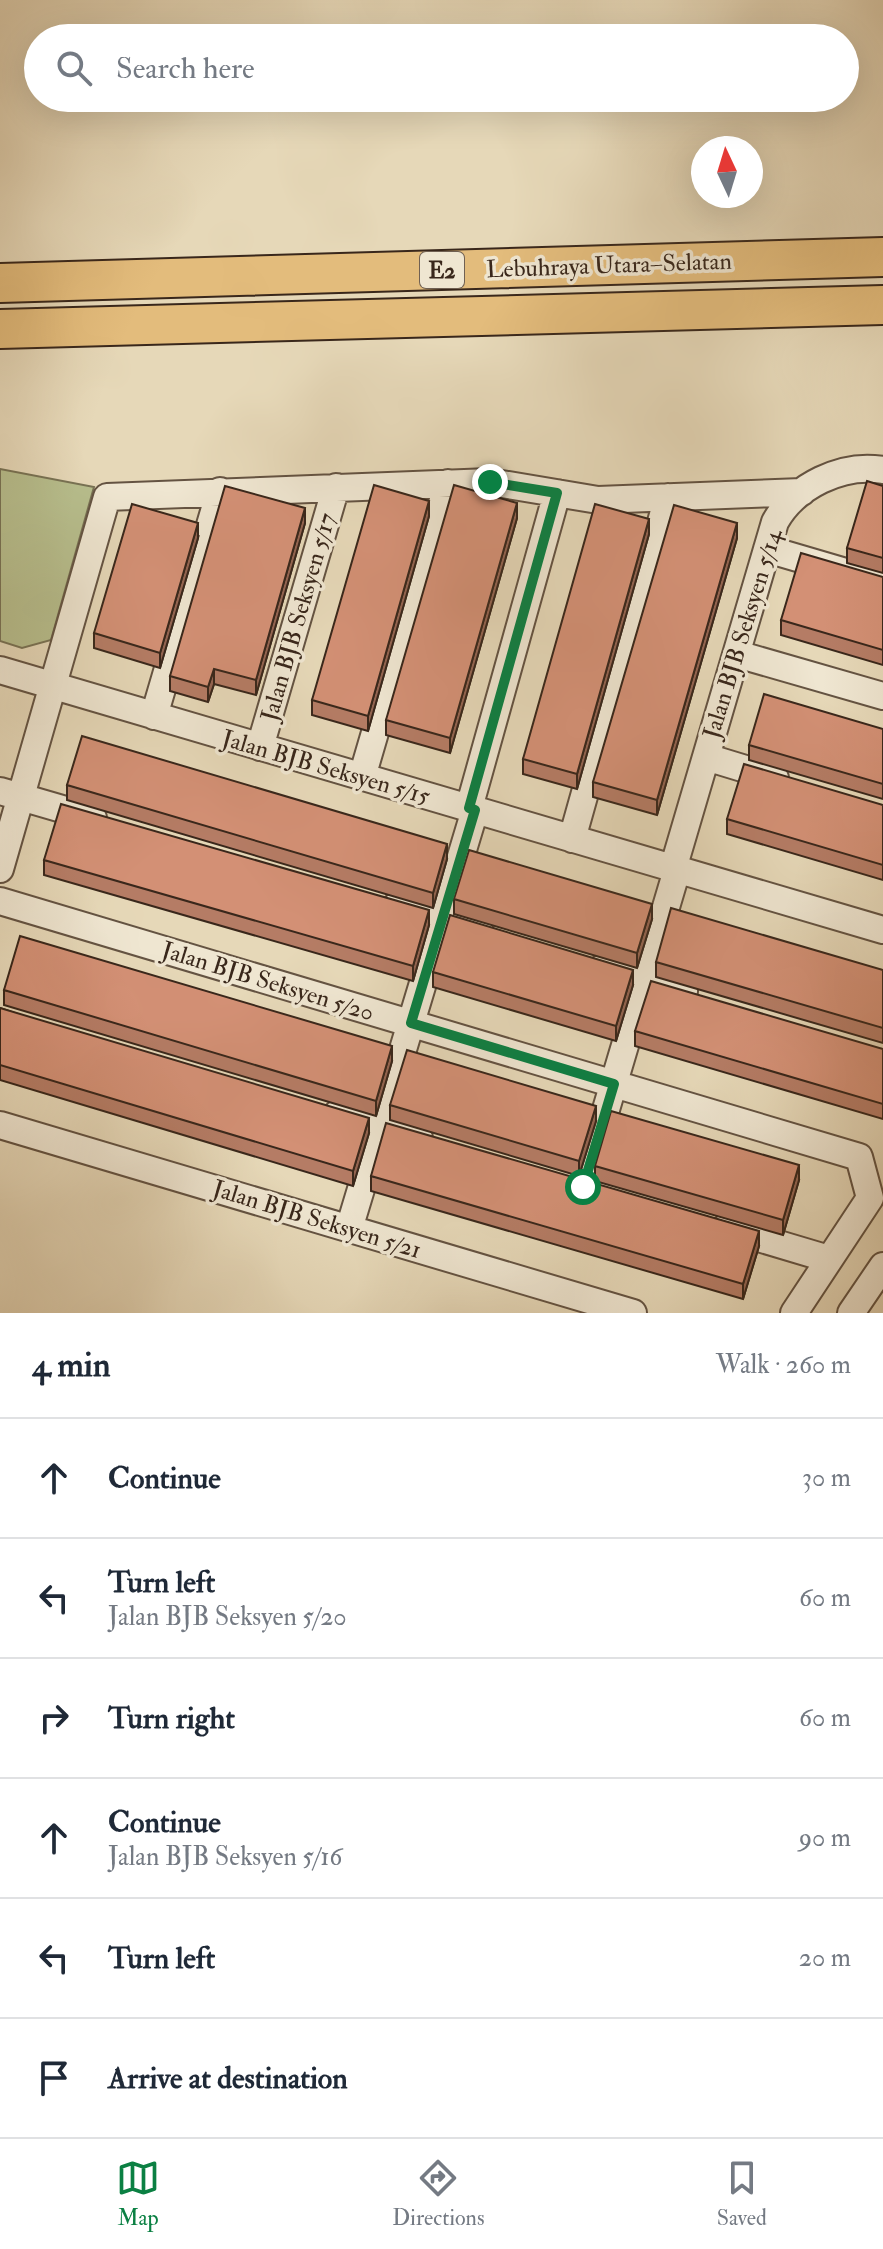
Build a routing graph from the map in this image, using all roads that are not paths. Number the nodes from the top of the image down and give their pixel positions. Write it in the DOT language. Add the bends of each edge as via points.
graph roads {
  1 [pos="883,257"];
  2 [pos="0,283"];
  3 [pos="883,305"];
  4 [pos="0,329"];
  5 [pos="883,470"];
  6 [pos="448,483"];
  7 [pos="336,487"];
  8 [pos="220,491"];
  9 [pos="802,492"];
  10 [pos="557,493"];
  11 [pos="668,497"];
  12 [pos="767,549"];
  13 [pos="883,583"];
  14 [pos="737,654"];
  15 [pos="0,670"];
  16 [pos="52,686"];
  17 [pos="883,696"];
  18 [pos="154,716"];
  19 [pos="260,747"];
  20 [pos="706,757"];
  21 [pos="362,777"];
  22 [pos="794,783"];
  23 [pos="10,794"];
  24 [pos="472,809"];
  25 [pos="111,824"];
  26 [pos="572,839"];
  27 [pos="0,869"];
  28 [pos="675,869"];
  29 [pos="366,899"];
  30 [pos="0,901"];
  31 [pos="441,921"];
  32 [pos="883,930"];
  33 [pos="499,938"];
  34 [pos="572,959"];
  35 [pos="645,980"];
  36 [pos="704,997"];
  37 [pos="411,1023"];
  38 [pos="614,1084"];
  39 [pos="319,1109"];
  40 [pos="0,1125"];
  41 [pos="380,1127"];
  42 [pos="438,1144"];
  43 [pos="554,1178"];
  44 [pos="583,1187"];
  45 [pos="612,1195"];
  46 [pos="699,1221"];
  47 [pos="349,1229"];
  48 [pos="829,1259"];
  49 [pos="883,1266"];
  50 [pos="633,1313"];
  51 [pos="794,1313"];
  52 [pos="851,1313"];
  1 -- 2 [label="highway, Lebuhraya Utara–Selatan / E2"];
  3 -- 4 [label="highway, Lebuhraya Utara–Selatan / E2"];
  5 -- 9 [label="street, Jalan BJB Seksyen 5/14" via="842,472"];
  6 -- 7 [label="street"];
  6 -- 10 [label="street" via="490,482"];
  6 -- 21 [label="street"];
  7 -- 8 [label="street"];
  7 -- 19 [label="street, Jalan BJB Seksyen 5/17"];
  8 -- 16 [label="street" via="107,497"];
  8 -- 18 [label="street"];
  9 -- 11 [label="street"];
  9 -- 12 [label="street, Jalan BJB Seksyen 5/14" via="783,507"];
  10 -- 11 [label="street" via="598,500"];
  10 -- 24 [label="street"];
  11 -- 26 [label="street"];
  12 -- 13 [label="street"];
  12 -- 14 [label="street, Jalan BJB Seksyen 5/14"];
  14 -- 17 [label="street"];
  14 -- 20 [label="street, Jalan BJB Seksyen 5/14"];
  15 -- 16 [label="street, Jalan BJB Seksyen 5/15"];
  16 -- 18 [label="street, Jalan BJB Seksyen 5/15"];
  16 -- 23 [label="street"];
  18 -- 19 [label="street, Jalan BJB Seksyen 5/15"];
  19 -- 21 [label="street, Jalan BJB Seksyen 5/15"];
  20 -- 22 [label="street"];
  20 -- 28 [label="street, Jalan BJB Seksyen 5/14"];
  21 -- 24 [label="street, Jalan BJB Seksyen 5/15"];
  23 -- 25 [label="street"];
  23 -- 27 [label="street"];
  24 -- 26 [label="street, Jalan BJB Seksyen 5/15"];
  24 -- 31 [label="street"];
  26 -- 28 [label="street, Jalan BJB Seksyen 5/15"];
  28 -- 32 [label="street, Jalan BJB Seksyen 5/15"];
  28 -- 35 [label="street, Jalan BJB Seksyen 5/14"];
  29 -- 31 [label="street"];
  30 -- 37 [label="street, Jalan BJB Seksyen 5/20"];
  31 -- 33 [label="street"];
  31 -- 37 [label="street"];
  34 -- 35 [label="street"];
  35 -- 36 [label="street"];
  35 -- 38 [label="street, Jalan BJB Seksyen 5/14"];
  37 -- 38 [label="street, Jalan BJB Seksyen 5/20"];
  37 -- 41 [label="street"];
  38 -- 44 [label="street, Jalan BJB Seksyen 5/14"];
  38 -- 48 [label="street, Jalan BJB Seksyen 5/20" via="859,1157 870,1198"];
  39 -- 41 [label="street"];
  40 -- 47 [label="street, Jalan BJB Seksyen 5/21"];
  41 -- 42 [label="street"];
  41 -- 47 [label="street"];
  43 -- 44 [label="street"];
  44 -- 45 [label="street"];
  46 -- 48 [label="street"];
  47 -- 50 [label="street, Jalan BJB Seksyen 5/21"];
  48 -- 51 [label="street"];
  49 -- 52 [label="street"];
}
